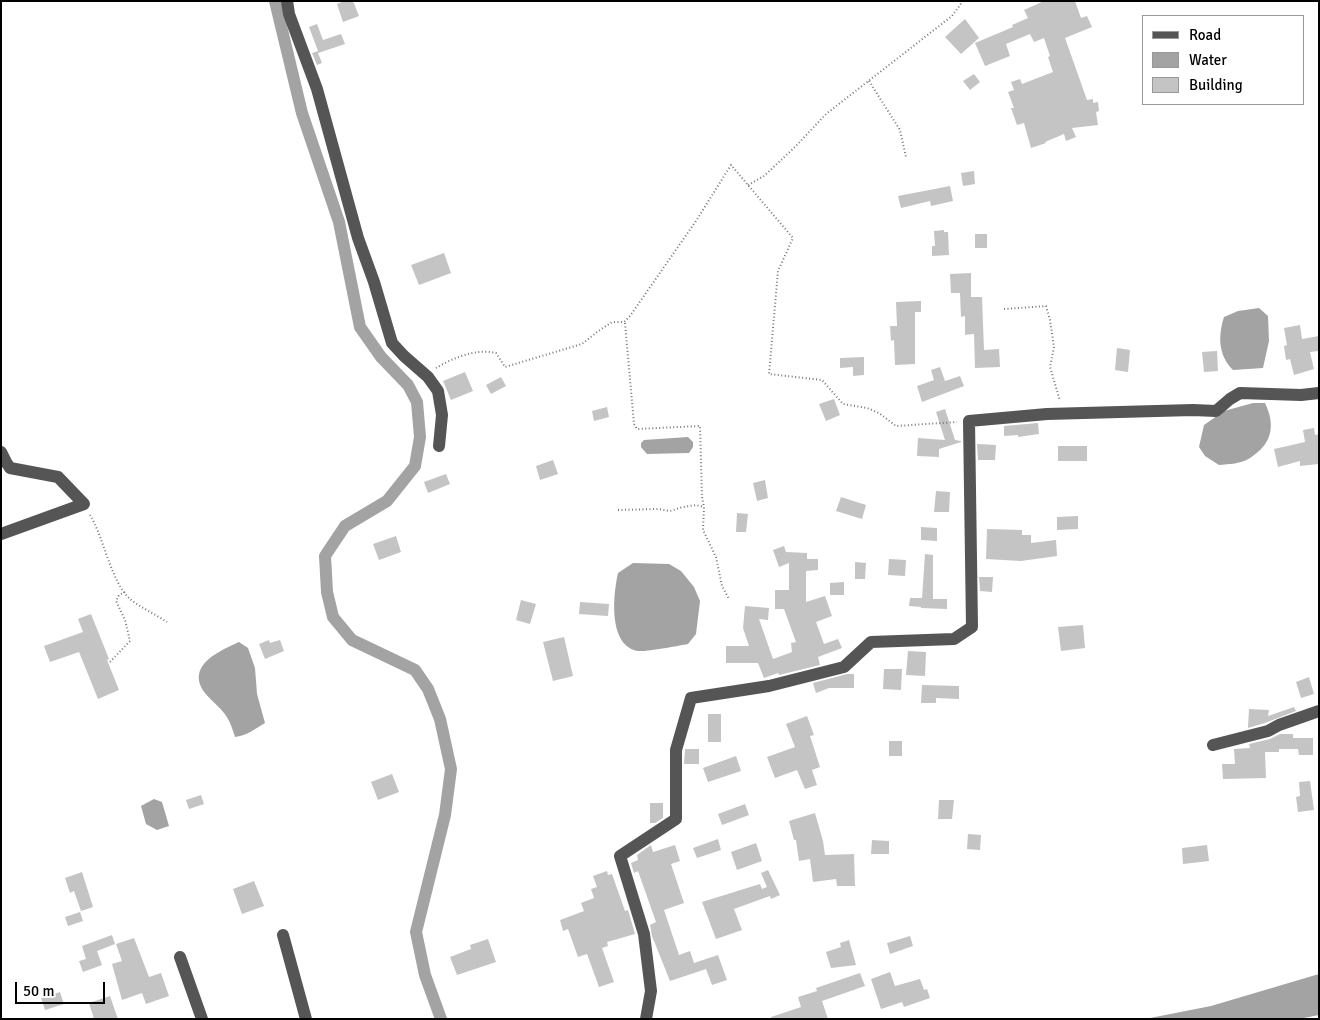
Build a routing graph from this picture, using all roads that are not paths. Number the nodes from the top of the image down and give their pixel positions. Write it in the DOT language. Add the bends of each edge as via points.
graph roads {
  1 [pos="287,1"];
  2 [pos="1319,393"];
  3 [pos="439,446"];
  4 [pos="1,452"];
  5 [pos="1,534"];
  6 [pos="1319,711"];
  7 [pos="1212,745"];
  8 [pos="283,935"];
  9 [pos="180,957"];
  10 [pos="202,1019"];
  11 [pos="306,1019"];
  12 [pos="646,1019"];
  1 -- 3 [label="street" via="317,89 358,238 392,343 438,391 442,415"];
  2 -- 12 [label="street" via="1240,393 1216,411 1059,413 969,421 972,627 954,639 871,642 844,667 769,686 690,698 676,750 676,819 620,856 644,934 651,992"];
  4 -- 5 [label="street" via="10,468 58,477 84,504"];
  6 -- 7 [label="street" via="1268,731"];
  8 -- 11 [label="street"];
  9 -- 10 [label="street"];
}
